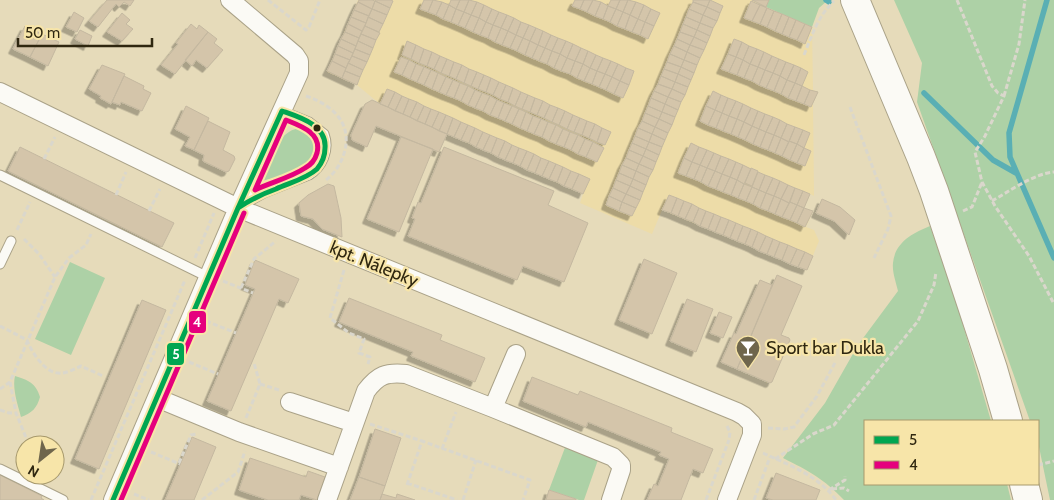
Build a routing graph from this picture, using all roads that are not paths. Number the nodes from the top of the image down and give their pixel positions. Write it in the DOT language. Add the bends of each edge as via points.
graph roads {
  1 [pos="230,0"];
  2 [pos="855,0"];
  3 [pos="1,95"];
  4 [pos="282,111"];
  5 [pos="0,175"];
  6 [pos="238,208"];
  7 [pos="13,238"];
  8 [pos="0,264"];
  9 [pos="215,278"];
  10 [pos="516,354"];
  11 [pos="157,398"];
  12 [pos="290,402"];
  13 [pos="493,408"];
  14 [pos="1008,420"];
  15 [pos="354,421"];
  16 [pos="339,468"];
  17 [pos="0,469"];
  18 [pos="1024,485"];
  19 [pos="63,500"];
  20 [pos="113,500"];
  21 [pos="327,500"];
  22 [pos="611,500"];
  23 [pos="727,500"];
  24 [pos="1028,500"];
  1 -- 4 [label="street" via="298,61 299,73"];
  2 -- 14 [label="main road" via="934,192"];
  3 -- 6 [label="street, kpt. Nálepky"];
  4 -- 6 [label="street"];
  4 -- 6 [label="lane" via="309,122 324,134 323,159 309,175 264,193"];
  5 -- 9 [label="lane"];
  6 -- 9 [label="street"];
  6 -- 23 [label="street, kpt. Nálepky" via="738,412 749,420 752,434"];
  7 -- 8 [label="lane"];
  9 -- 11 [label="street"];
  10 -- 13 [label="street"];
  11 -- 16 [label="street"];
  11 -- 20 [label="street"];
  12 -- 15 [label="street"];
  13 -- 15 [label="street" via="406,374 395,373 374,380"];
  13 -- 22 [label="street" via="617,460 622,470"];
  15 -- 16 [label="street"];
  16 -- 21 [label="street"];
  17 -- 19 [label="lane"];
  18 -- 24 [label="main road"];
}
